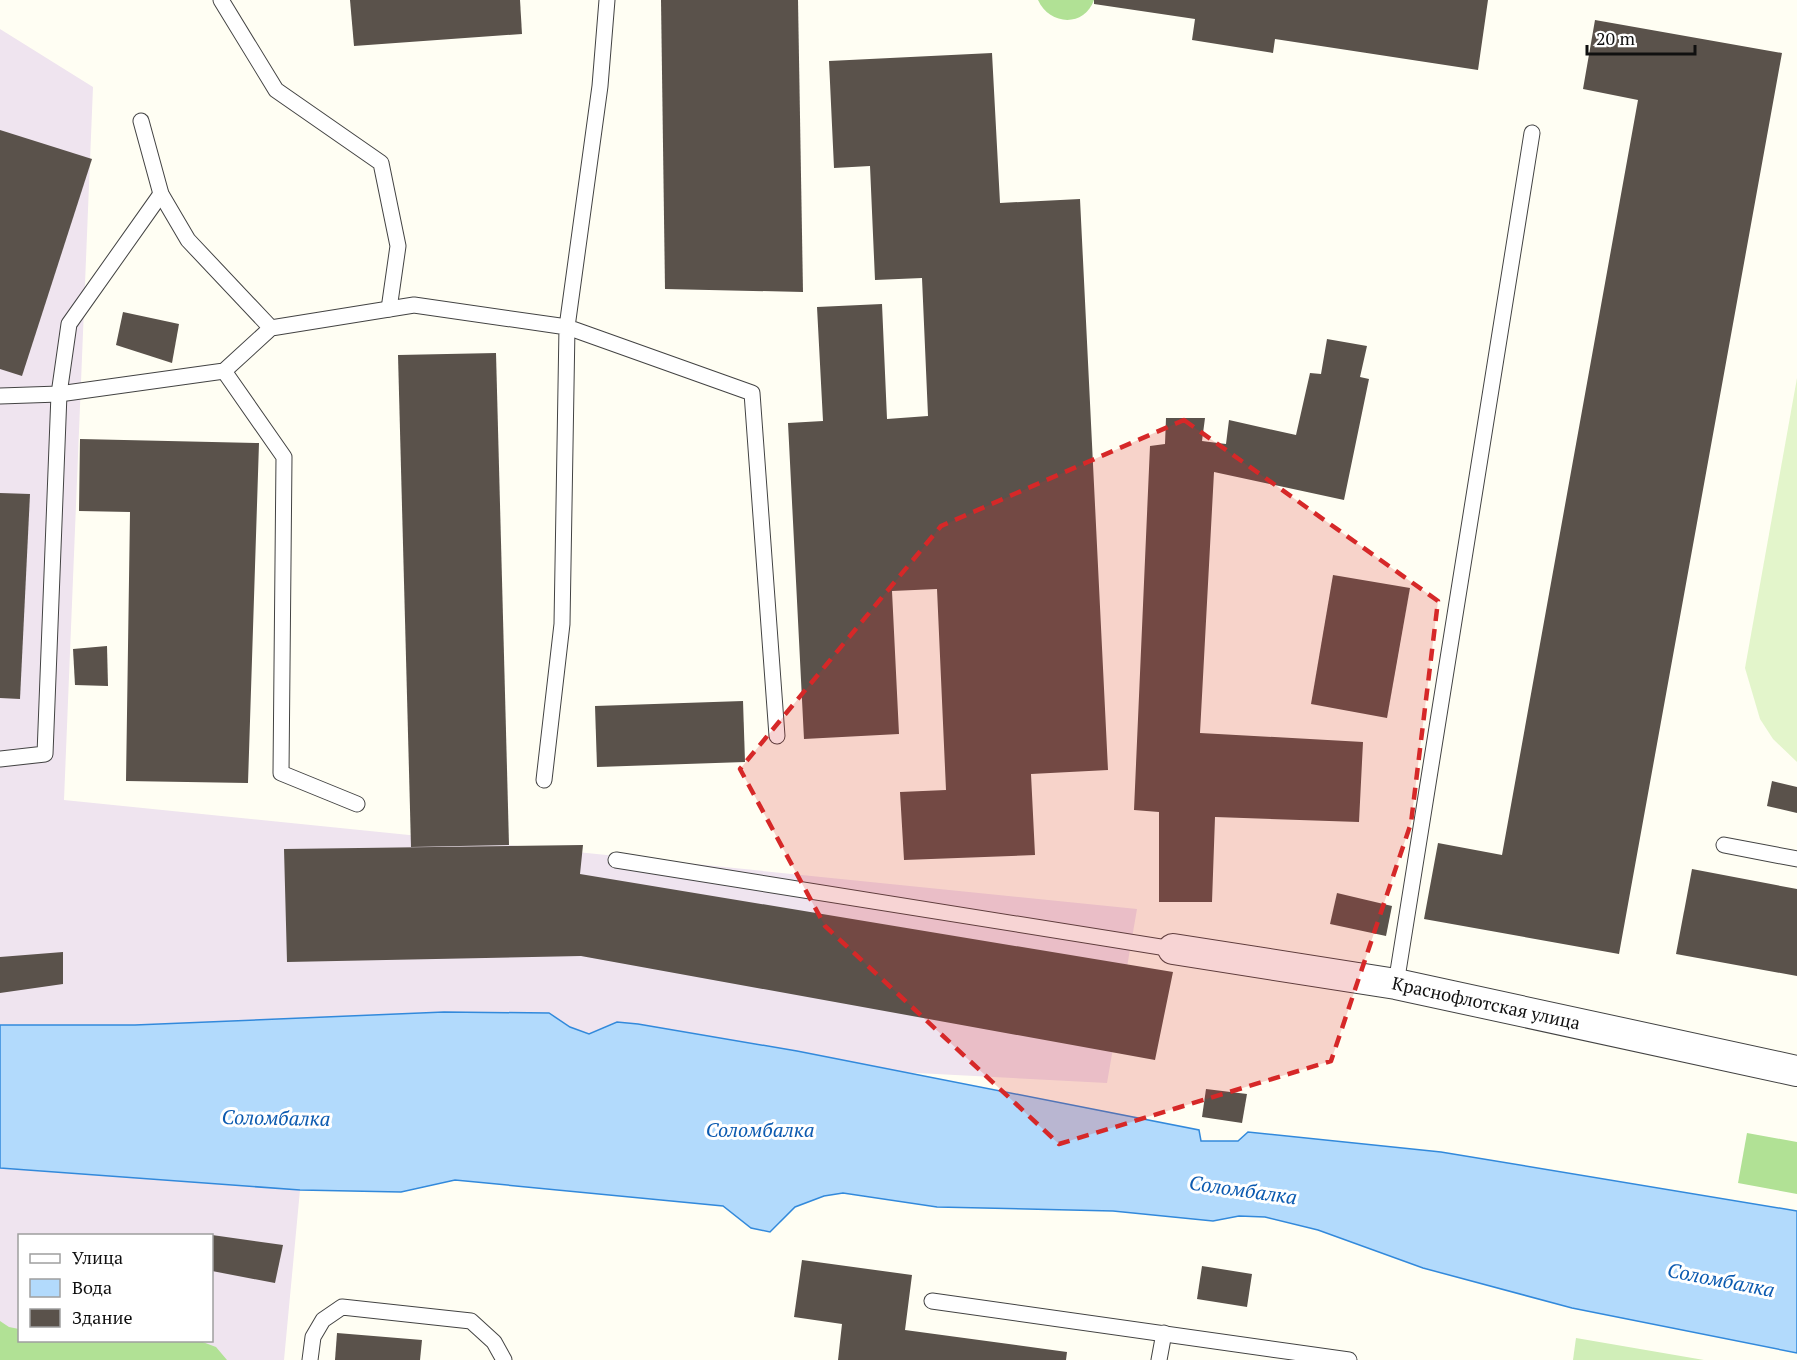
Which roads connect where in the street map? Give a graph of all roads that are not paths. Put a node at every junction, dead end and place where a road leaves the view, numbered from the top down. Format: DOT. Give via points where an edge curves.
graph roads {
  1 [pos="222,0"];
  2 [pos="607,0"];
  3 [pos="141,121"];
  4 [pos="1532,132"];
  5 [pos="161,195"];
  6 [pos="389,309"];
  7 [pos="567,327"];
  8 [pos="271,328"];
  9 [pos="224,371"];
  10 [pos="59,394"];
  11 [pos="0,396"];
  12 [pos="777,736"];
  13 [pos="0,759"];
  14 [pos="544,780"];
  15 [pos="357,804"];
  16 [pos="1724,845"];
  17 [pos="1797,859"];
  18 [pos="616,860"];
  19 [pos="1173,949"];
  20 [pos="1396,984"];
  21 [pos="1797,1071"];
  22 [pos="932,1301"];
  23 [pos="1164,1334"];
  24 [pos="310,1360"];
  25 [pos="504,1360"];
  26 [pos="1159,1360"];
  27 [pos="1349,1360"];
  1 -- 6 [label="lane" via="276,90 381,163 398,246"];
  2 -- 7 [label="lane" via="600,86"];
  3 -- 5 [label="lane"];
  4 -- 20 [label="lane"];
  5 -- 8 [label="lane" via="189,240"];
  5 -- 10 [label="lane" via="69,324"];
  6 -- 7 [label="lane" via="414,305"];
  6 -- 8 [label="lane"];
  7 -- 12 [label="lane" via="752,393"];
  7 -- 14 [label="lane" via="562,624"];
  8 -- 9 [label="lane"];
  9 -- 10 [label="lane"];
  9 -- 15 [label="lane" via="284,457 280,773"];
  10 -- 11 [label="lane"];
  10 -- 13 [label="lane" via="45,754"];
  16 -- 17 [label="lane"];
  18 -- 19 [label="lane"];
  19 -- 20 [label="street, Краснофлотская улица"];
  20 -- 21 [label="street, Краснофлотская улица"];
  22 -- 23 [label="lane"];
  23 -- 26 [label="lane"];
  23 -- 27 [label="lane"];
  24 -- 25 [label="lane" via="313,1337 323,1320 342,1307 471,1321 494,1342"];
}
